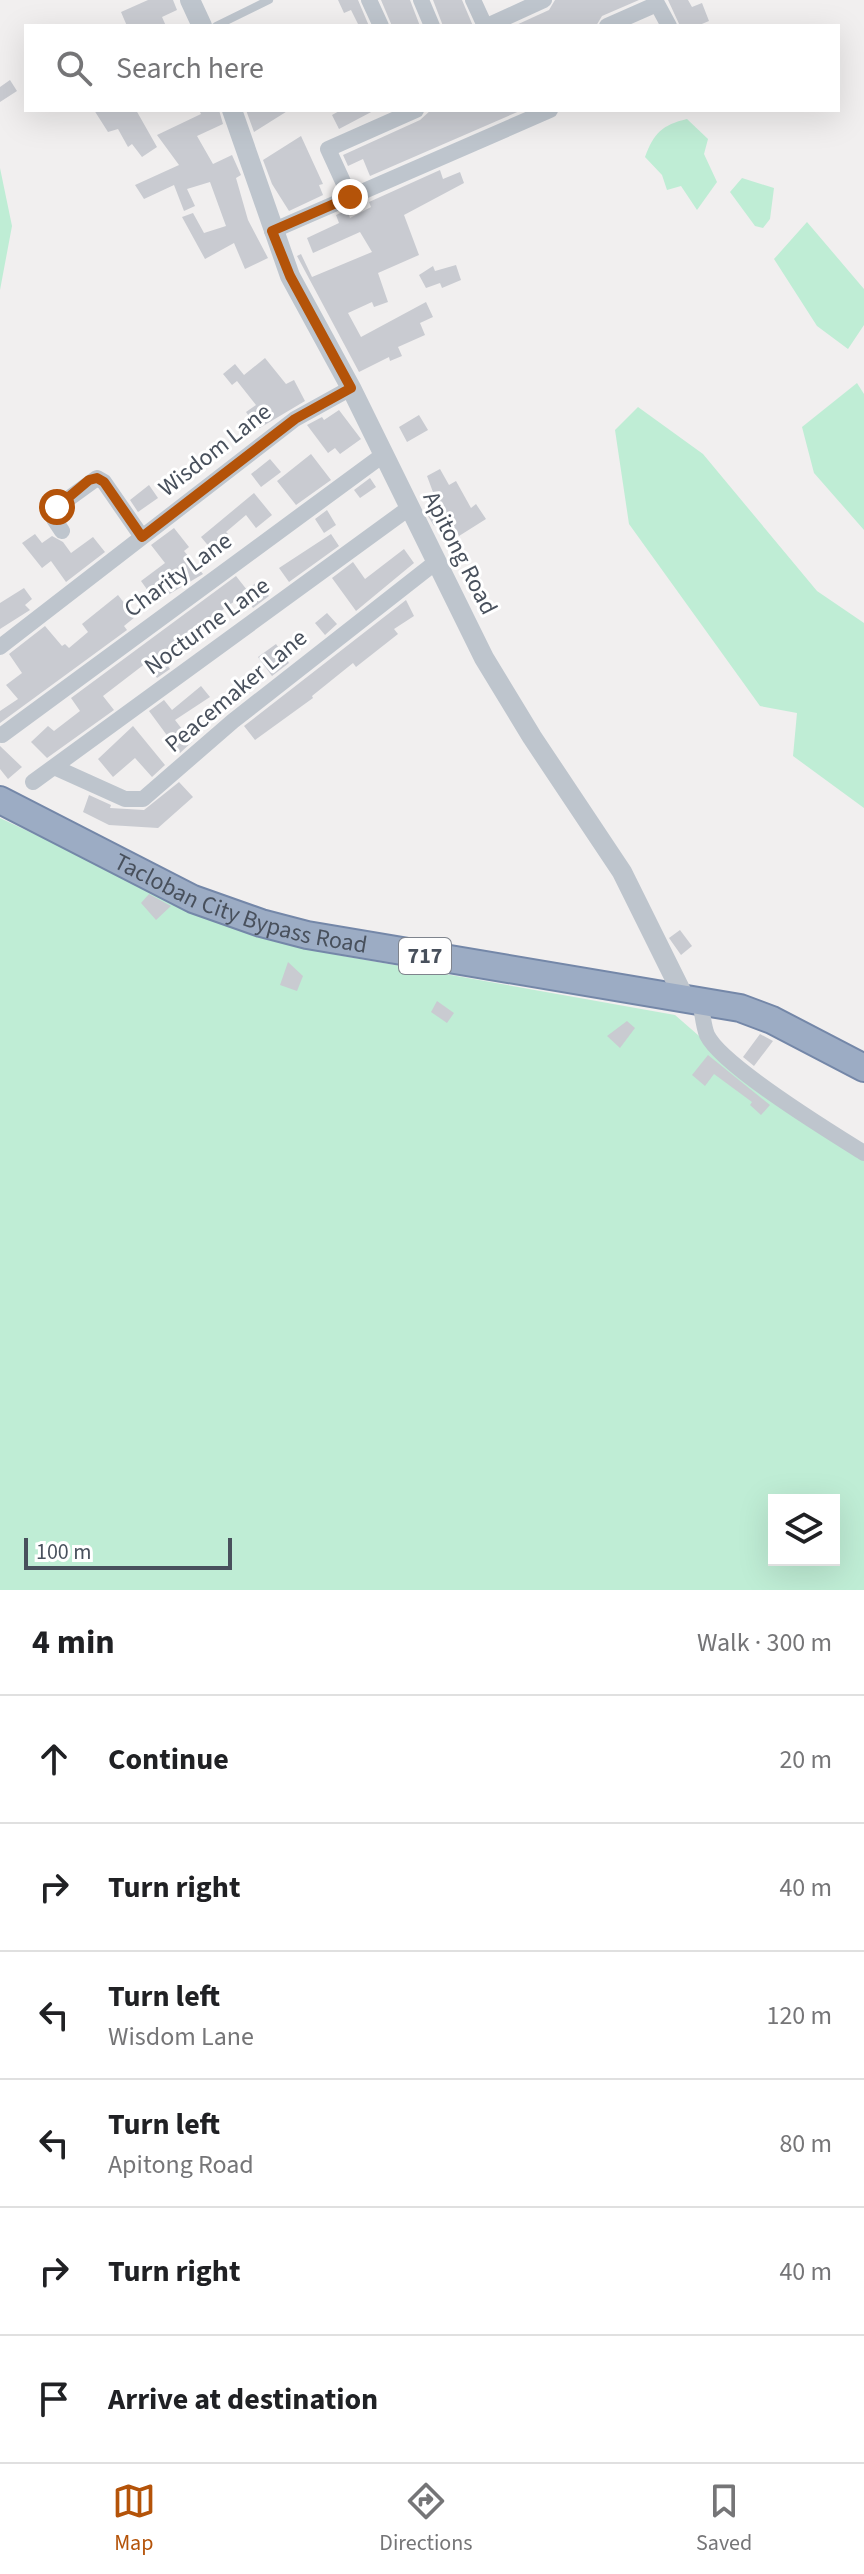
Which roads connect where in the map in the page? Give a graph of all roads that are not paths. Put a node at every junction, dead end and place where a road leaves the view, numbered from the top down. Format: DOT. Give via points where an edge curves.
graph roads {
  1 [pos="190,0"];
  2 [pos="269,0"];
  3 [pos="369,0"];
  4 [pos="421,0"];
  5 [pos="473,0"];
  6 [pos="544,0"];
  7 [pos="656,2"];
  8 [pos="201,24"];
  9 [pos="220,24"];
  10 [pos="380,24"];
  11 [pos="431,24"];
  12 [pos="485,24"];
  13 [pos="490,24"];
  14 [pos="611,24"];
  15 [pos="668,24"];
  16 [pos="233,112"];
  17 [pos="411,112"];
  18 [pos="545,112"];
  19 [pos="350,197"];
  20 [pos="272,231"];
  21 [pos="351,388"];
  22 [pos="383,455"];
  23 [pos="409,508"];
  24 [pos="62,531"];
  25 [pos="142,537"];
  26 [pos="436,562"];
  27 [pos="0,647"];
  28 [pos="2,735"];
  29 [pos="54,767"];
  30 [pos="33,782"];
  31 [pos="0,800"];
  32 [pos="692,998"];
  33 [pos="864,1068"];
  34 [pos="864,1153"];
  1 -- 8 [label="street"];
  2 -- 9 [label="lane"];
  3 -- 10 [label="street"];
  4 -- 11 [label="street"];
  5 -- 12 [label="street"];
  6 -- 13 [label="street"];
  7 -- 14 [label="street"];
  7 -- 15 [label="street"];
  16 -- 20 [label="street, Apitong Road"];
  17 -- 19 [label="street" via="328,149"];
  18 -- 19 [label="street"];
  19 -- 20 [label="street"];
  20 -- 21 [label="street, Apitong Road" via="290,276"];
  21 -- 22 [label="street, Apitong Road"];
  21 -- 25 [label="street, Wisdom Lane" via="295,419"];
  22 -- 23 [label="street, Apitong Road"];
  22 -- 28 [label="street, Charity Lane"];
  23 -- 26 [label="street, Apitong Road"];
  23 -- 29 [label="street, Nocturne Lane"];
  24 -- 25 [label="street" via="54,519 57,507 97,478"];
  25 -- 27 [label="street, Wisdom Lane"];
  26 -- 29 [label="street, Peacemaker Lane" via="233,721 143,799 125,799"];
  26 -- 32 [label="street, Apitong Road" via="484,658 622,872"];
  29 -- 30 [label="street, Nocturne Lane"];
  31 -- 32 [label="highway, Tacloban City Bypass Road / 717" via="193,899 261,923"];
  32 -- 33 [label="highway, Tacloban City Bypass Road / 717" via="772,1020"];
  32 -- 34 [label="street" via="719,1050 798,1112"];
}
